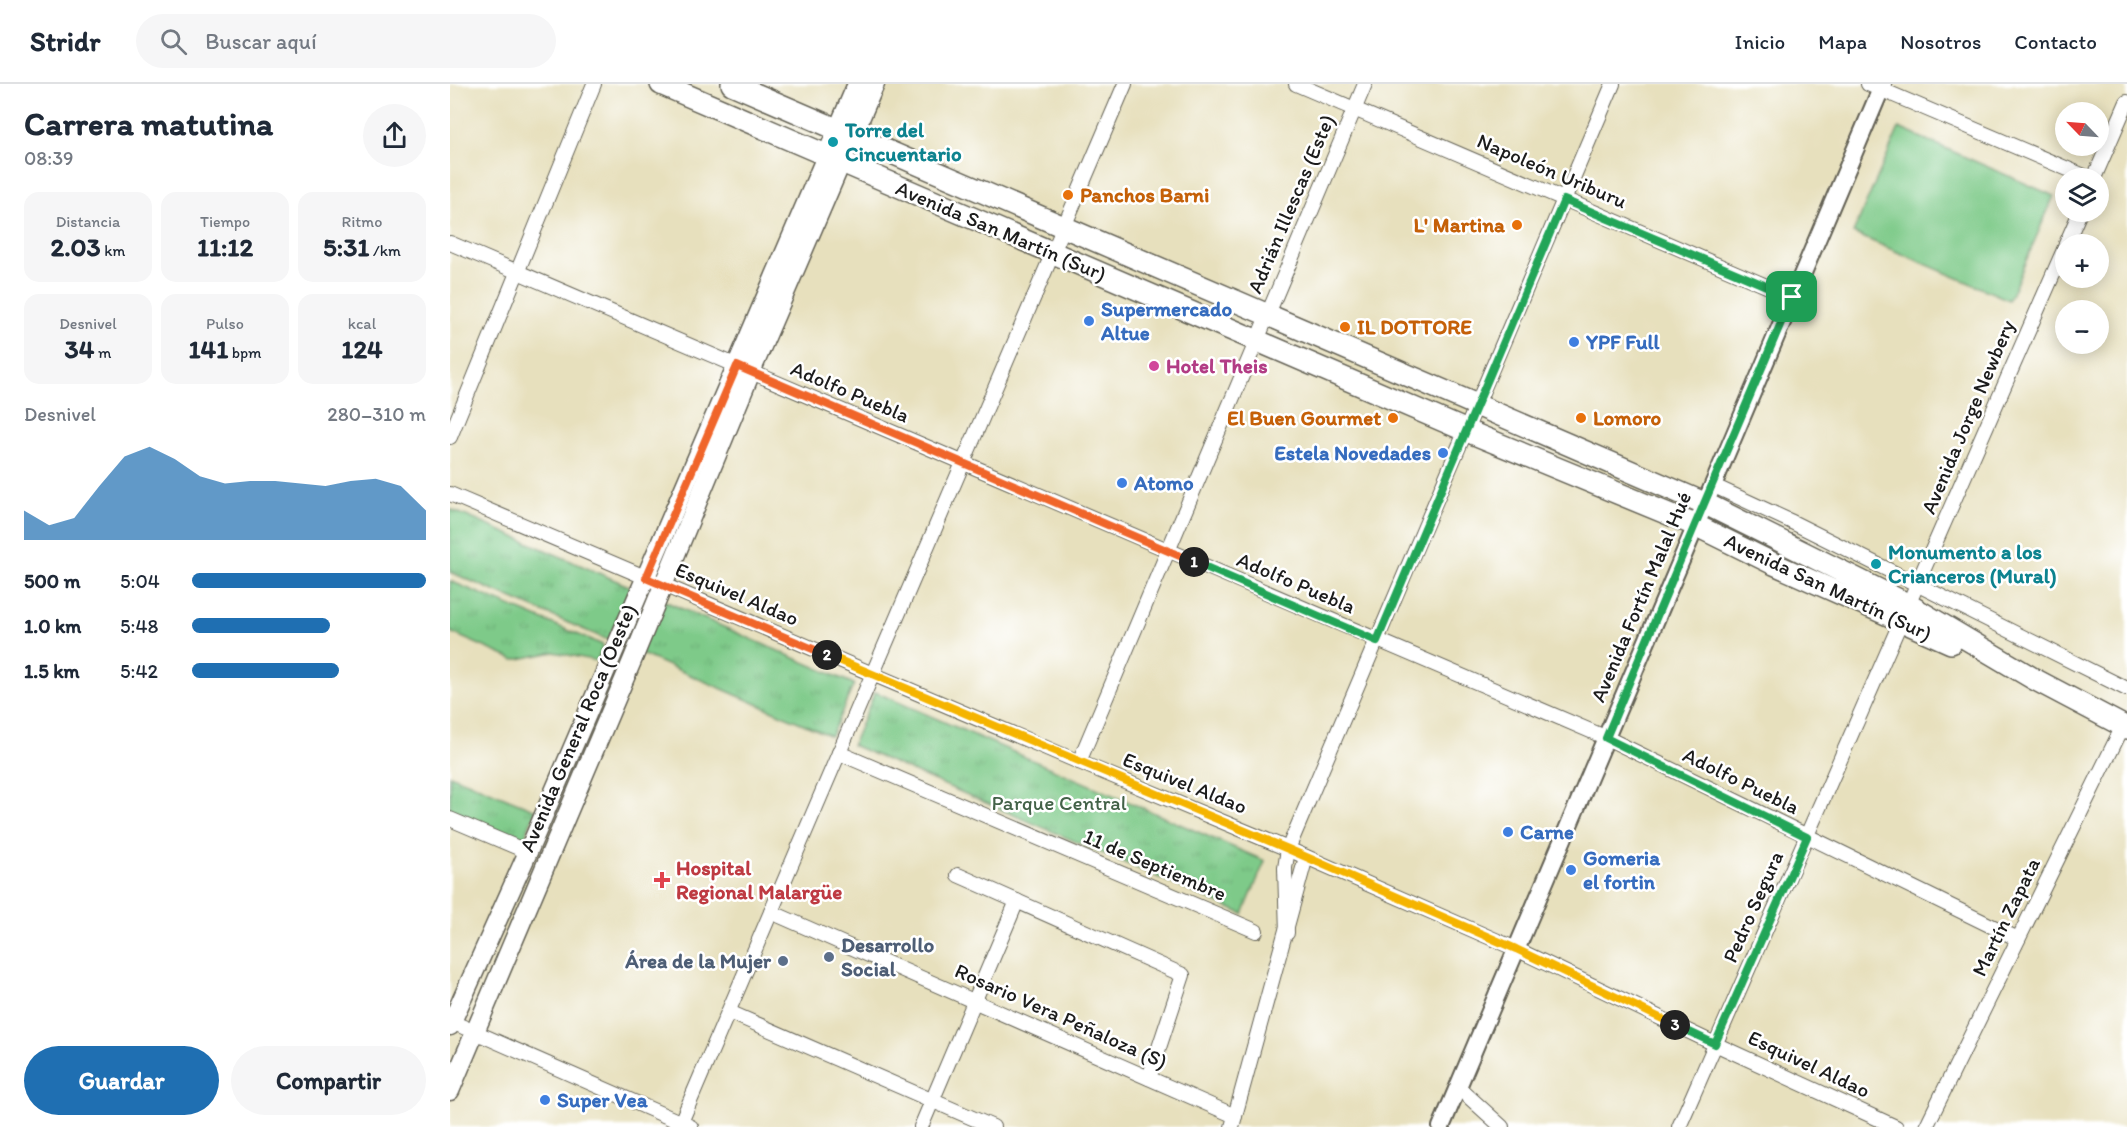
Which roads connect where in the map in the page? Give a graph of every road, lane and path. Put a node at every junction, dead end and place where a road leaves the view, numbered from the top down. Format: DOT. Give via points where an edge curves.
graph roads {
  1 [pos="594,84"];
  2 [pos="662,84"];
  3 [pos="732,84"];
  4 [pos="857,84"];
  5 [pos="875,84"];
  6 [pos="1125,84"];
  7 [pos="1296,84"];
  8 [pos="1365,84"];
  9 [pos="1613,84"];
  10 [pos="1877,86"];
  11 [pos="2127,102"];
  12 [pos="1354,109"];
  13 [pos="845,133"];
  14 [pos="834,158"];
  15 [pos="2067,168"];
  16 [pos="2098,168"];
  17 [pos="1564,200"];
  18 [pos="1064,227"];
  19 [pos="450,243"];
  20 [pos="1053,253"];
  21 [pos="2055,270"];
  22 [pos="517,272"];
  23 [pos="1792,297"];
  24 [pos="1267,315"];
  25 [pos="1256,340"];
  26 [pos="744,369"];
  27 [pos="1478,406"];
  28 [pos="1467,431"];
  29 [pos="450,437"];
  30 [pos="963,463"];
  31 [pos="450,494"];
  32 [pos="1708,494"];
  33 [pos="1695,525"];
  34 [pos="1168,551"];
  35 [pos="654,581"];
  36 [pos="1918,584"];
  37 [pos="1905,613"];
  38 [pos="1377,641"];
  39 [pos="873,675"];
  40 [pos="2127,689"];
  41 [pos="2125,727"];
  42 [pos="1606,738"];
  43 [pos="839,753"];
  44 [pos="1079,762"];
  45 [pos="450,819"];
  46 [pos="1807,837"];
  47 [pos="1288,849"];
  48 [pos="528,852"];
  49 [pos="1306,857"];
  50 [pos="957,875"];
  51 [pos="1017,901"];
  52 [pos="771,912"];
  53 [pos="1256,931"];
  54 [pos="1287,933"];
  55 [pos="2018,939"];
  56 [pos="1516,949"];
  57 [pos="974,1001"];
  58 [pos="729,1012"];
  59 [pos="451,1024"];
  60 [pos="476,1032"];
  61 [pos="1715,1044"];
  62 [pos="1149,1078"];
  63 [pos="1458,1087"];
  64 [pos="450,1091"];
  65 [pos="932,1100"];
  66 [pos="1234,1121"];
  67 [pos="684,1126"];
  68 [pos="921,1127"];
  69 [pos="993,1127"];
  70 [pos="1441,1127"];
  71 [pos="1502,1127"];
  72 [pos="1679,1127"];
  73 [pos="1896,1127"];
  74 [pos="1926,1127"];
  1 -- 22 [label="street"];
  2 -- 14 [label="highway, Avenida San Martín (Sur)"];
  3 -- 13 [label="highway, Avenida San Martín (Sur)"];
  4 -- 13 [label="main road"];
  5 -- 13 [label="main road, Avenida General Roca (Oeste)"];
  6 -- 18 [label="street"];
  7 -- 12 [label="street, Napoleón Uriburu"];
  8 -- 12 [label="street, Adrián Illescas (Este)"];
  9 -- 17 [label="street"];
  10 -- 15 [label="street"];
  10 -- 23 [label="street, Avenida Fortín Malal Hué"];
  11 -- 16 [label="street"];
  12 -- 17 [label="street, Napoleón Uriburu"];
  12 -- 24 [label="street, Adrián Illescas (Este)"];
  13 -- 14 [label="main road, Avenida General Roca (Oeste)"];
  13 -- 18 [label="highway, Avenida San Martín (Sur)"];
  14 -- 20 [label="highway, Avenida San Martín (Sur)"];
  14 -- 26 [label="main road, Avenida General Roca (Oeste)"];
  17 -- 23 [label="street, Napoleón Uriburu"];
  17 -- 27 [label="street"];
  18 -- 20 [label="street"];
  18 -- 24 [label="highway, Avenida San Martín (Sur)"];
  19 -- 22 [label="street, Adolfo Puebla"];
  20 -- 25 [label="highway, Avenida San Martín (Sur)"];
  20 -- 30 [label="street"];
  21 -- 36 [label="street, Avenida Jorge Newbery"];
  22 -- 26 [label="street, Adolfo Puebla"];
  22 -- 29 [label="street"];
  23 -- 32 [label="street, Avenida Fortín Malal Hué"];
  24 -- 25 [label="street, Adrián Illescas (Este)"];
  24 -- 27 [label="highway, Avenida San Martín (Sur)"];
  25 -- 28 [label="highway, Avenida San Martín (Sur)"];
  25 -- 34 [label="street, Adrián Illescas (Este)"];
  26 -- 30 [label="street, Adolfo Puebla"];
  26 -- 35 [label="main road, Avenida General Roca (Oeste)"];
  27 -- 28 [label="street"];
  27 -- 32 [label="highway, Avenida San Martín (Sur)"];
  28 -- 33 [label="highway, Avenida San Martín (Sur)"];
  28 -- 38 [label="street"];
  30 -- 34 [label="street, Adolfo Puebla"];
  30 -- 39 [label="street"];
  31 -- 35 [label="street, Esquivel Aldao"];
  32 -- 33 [label="street, Avenida Fortín Malal Hué"];
  32 -- 36 [label="street" via="1790,521"];
  32 -- 37 [label="highway, Avenida San Martín (Sur)"];
  33 -- 37 [label="highway, Avenida San Martín (Sur)"];
  33 -- 42 [label="street, Avenida Fortín Malal Hué"];
  34 -- 38 [label="street, Adolfo Puebla"];
  34 -- 44 [label="street, Adrián Illescas (Este)"];
  35 -- 39 [label="street, Esquivel Aldao"];
  35 -- 48 [label="main road, Avenida General Roca (Oeste)"];
  35 -- 60 [label="main road, Avenida General Roca (Oeste)"];
  36 -- 37 [label="street, Avenida Jorge Newbery"];
  36 -- 40 [label="street"];
  37 -- 41 [label="highway, Avenida San Martín (Sur)"];
  37 -- 46 [label="street, Pedro Segura"];
  38 -- 42 [label="street, Adolfo Puebla"];
  38 -- 47 [label="street"];
  39 -- 43 [label="street"];
  39 -- 44 [label="street, Esquivel Aldao"];
  41 -- 55 [label="street, Martín Zapata"];
  42 -- 46 [label="street, Adolfo Puebla"];
  42 -- 56 [label="street, Avenida Fortín Malal Hué"];
  43 -- 52 [label="street"];
  43 -- 53 [label="street, 11 de Septiembre"];
  44 -- 47 [label="street, Esquivel Aldao"];
  45 -- 48 [label="street"];
  46 -- 55 [label="street, Adolfo Puebla"];
  46 -- 61 [label="street, Pedro Segura"];
  47 -- 49 [label="street, Esquivel Aldao"];
  47 -- 54 [label="street" via="1284,868"];
  48 -- 59 [label="main road, Avenida General Roca (Oeste)"];
  49 -- 54 [label="street"];
  49 -- 56 [label="street, Esquivel Aldao"];
  50 -- 51 [label="street"];
  51 -- 57 [label="street"];
  51 -- 62 [label="street" via="1183,975"];
  52 -- 57 [label="street, Rosario Vera Peñaloza (S)"];
  52 -- 58 [label="street"];
  54 -- 66 [label="street"];
  55 -- 74 [label="street, Martín Zapata"];
  56 -- 61 [label="street, Esquivel Aldao"];
  56 -- 63 [label="street, Avenida Fortín Malal Hué"];
  57 -- 62 [label="street, Rosario Vera Peñaloza (S)"];
  57 -- 65 [label="street"];
  58 -- 65 [label="street"];
  58 -- 67 [label="street"];
  59 -- 60 [label="street"];
  60 -- 64 [label="main road, Avenida General Roca (Oeste)"];
  60 -- 67 [label="street"];
  61 -- 72 [label="street, Pedro Segura"];
  61 -- 73 [label="street, Esquivel Aldao"];
  62 -- 66 [label="street, Rosario Vera Peñaloza (S)"];
  63 -- 70 [label="street, Avenida Fortín Malal Hué"];
  63 -- 71 [label="street"];
  65 -- 68 [label="street"];
  65 -- 69 [label="street"];
}
